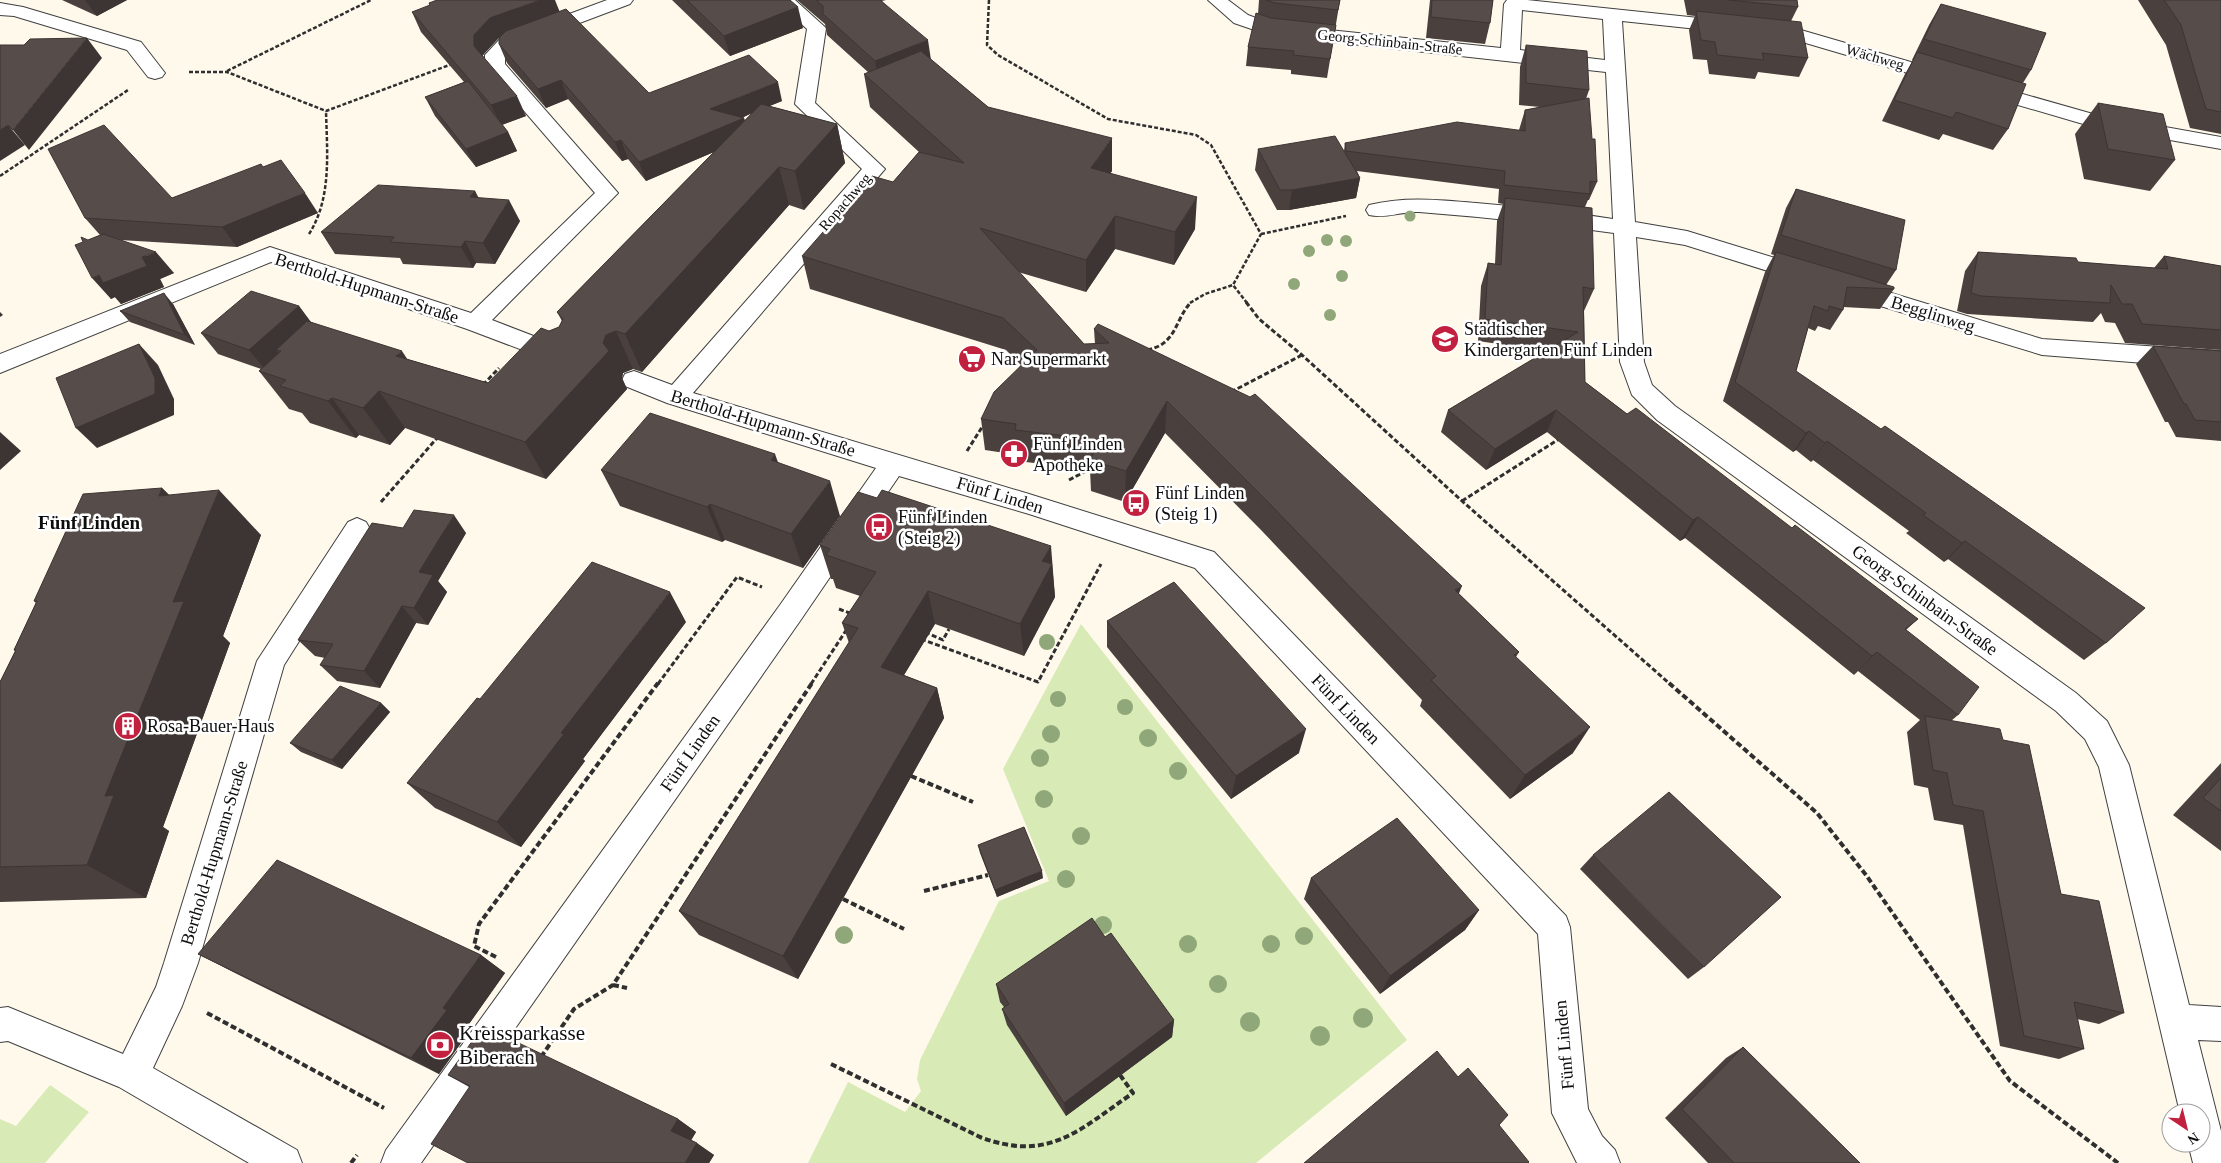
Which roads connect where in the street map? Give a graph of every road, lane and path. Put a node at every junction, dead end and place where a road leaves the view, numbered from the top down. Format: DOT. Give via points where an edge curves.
graph roads {
  1 [pos="371,0"];
  2 [pos="624,0"];
  3 [pos="784,0"];
  4 [pos="989,0"];
  5 [pos="1217,0"];
  6 [pos="1513,2"];
  7 [pos="0,9"];
  8 [pos="1612,15"];
  9 [pos="495,55"];
  10 [pos="1510,55"];
  11 [pos="1615,67"];
  12 [pos="155,73"];
  13 [pos="326,111"];
  14 [pos="2221,143"];
  15 [pos="0,176"];
  16 [pos="1377,210"];
  17 [pos="1622,227"];
  18 [pos="1261,234"];
  19 [pos="288,260"];
  20 [pos="1233,285"];
  21 [pos="475,323"];
  22 [pos="522,341"];
  23 [pos="1142,350"];
  24 [pos="1302,355"];
  25 [pos="568,358"];
  26 [pos="2221,360"];
  27 [pos="0,364"];
  28 [pos="634,380"];
  29 [pos="482,386"];
  30 [pos="1223,396"];
  31 [pos="676,397"];
  32 [pos="984,423"];
  33 [pos="443,431"];
  34 [pos="1561,438"];
  35 [pos="893,464"];
  36 [pos="1095,465"];
  37 [pos="950,480"];
  38 [pos="1462,500"];
  39 [pos="1029,504"];
  40 [pos="357,529"];
  41 [pos="1117,533"];
  42 [pos="766,580"];
  43 [pos="802,596"];
  44 [pos="949,629"];
  45 [pos="920,631"];
  46 [pos="914,636"];
  47 [pos="911,776"];
  48 [pos="972,802"];
  49 [pos="988,875"];
  50 [pos="924,891"];
  51 [pos="843,899"];
  52 [pos="904,929"];
  53 [pos="494,962"];
  54 [pos="613,985"];
  55 [pos="627,988"];
  56 [pos="170,994"];
  57 [pos="2176,1021"];
  58 [pos="2221,1024"];
  59 [pos="0,1025"];
  60 [pos="541,1057"];
  61 [pos="831,1064"];
  62 [pos="131,1075"];
  63 [pos="1120,1075"];
  64 [pos="2196,1103"];
  65 [pos="423,1130"];
  66 [pos="1588,1158"];
  67 [pos="284,1163"];
  68 [pos="399,1163"];
  69 [pos="2118,1163"];
  1 -- 13 [label="path" via="227,72"];
  2 -- 9 [label="street" via="506,44"];
  3 -- 31 [label="street, Ropachweg" via="817,28 805,104 874,169"];
  4 -- 18 [label="path" via="987,45 998,55 1108,119 1196,135 1211,145"];
  5 -- 10 [label="street, Georg-Schinbain-Straße" via="1241,19 1270,28"];
  6 -- 8 [label="street"];
  6 -- 10 [label="street"];
  7 -- 12 [label="street" via="134,46"];
  8 -- 11 [label="street, Georg-Schinbain-Straße"];
  8 -- 14 [label="street, Wächweg" via="1794,34 2090,120"];
  9 -- 13 [label="path" via="466,58"];
  9 -- 21 [label="street" via="495,65 607,193"];
  10 -- 11 [label="street, Georg-Schinbain-Straße"];
  11 -- 17 [label="street, Georg-Schinbain-Straße"];
  12 -- 15 [label="path"];
  13 -- 19 [label="path" via="327,171 318,224"];
  16 -- 17 [label="street" via="1415,205 1536,215"];
  16 -- 18 [label="path"];
  17 -- 26 [label="street, Begglinweg" via="1687,238 2042,347"];
  17 -- 57 [label="street, Georg-Schinbain-Straße" via="1632,362 1641,389 1666,413 2066,702 2096,730 2114,765"];
  18 -- 20 [label="path"];
  19 -- 21 [label="street, Berthold-Hupmann-Straße"];
  19 -- 27 [label="street, Berthold-Hupmann-Straße" via="270,254"];
  20 -- 23 [label="path" via="1190,303 1170,340 1151,350"];
  20 -- 24 [label="path" via="1259,319"];
  21 -- 22 [label="street, Berthold-Hupmann-Straße"];
  22 -- 25 [label="street, Berthold-Hupmann-Straße"];
  22 -- 29 [label="path"];
  24 -- 30 [label="path"];
  24 -- 38 [label="path"];
  28 -- 31 [label="street, Berthold-Hupmann-Straße"];
  31 -- 35 [label="street, Berthold-Hupmann-Straße"];
  32 -- 37 [label="path"];
  33 -- 40 [label="path"];
  34 -- 38 [label="path"];
  35 -- 37 [label="street, Fünf Linden"];
  35 -- 43 [label="street, Fünf Linden"];
  36 -- 39 [label="path"];
  37 -- 39 [label="street, Fünf Linden"];
  38 -- 69 [label="path" via="1817,813 1866,874 2010,1081"];
  39 -- 41 [label="street, Fünf Linden"];
  40 -- 56 [label="street, Berthold-Hupmann-Straße" via="271,660"];
  41 -- 46 [label="path" via="1038,682"];
  41 -- 66 [label="street, Fünf Linden" via="1204,560 1554,927 1570,1113"];
  42 -- 53 [label="path" via="761,587 736,577 479,924 474,946 497,957"];
  43 -- 54 [label="path" via="855,615"];
  43 -- 65 [label="street, Fünf Linden"];
  44 -- 45 [label="path" via="943,640"];
  47 -- 48 [label="path"];
  49 -- 50 [label="path"];
  51 -- 52 [label="path"];
  54 -- 55 [label="path"];
  54 -- 60 [label="path" via="574,1009"];
  56 -- 62 [label="street, Berthold-Hupmann-Straße"];
  56 -- 65 [label="path"];
  57 -- 58 [label="street"];
  57 -- 64 [label="street, Georg-Schinbain-Straße"];
  59 -- 62 [label="street" via="8,1024"];
  61 -- 63 [label="path" via="980,1137 1004,1146 1028,1148 1065,1138 1133,1093"];
  62 -- 67 [label="street"];
  65 -- 68 [label="street, Fünf Linden"];
}
